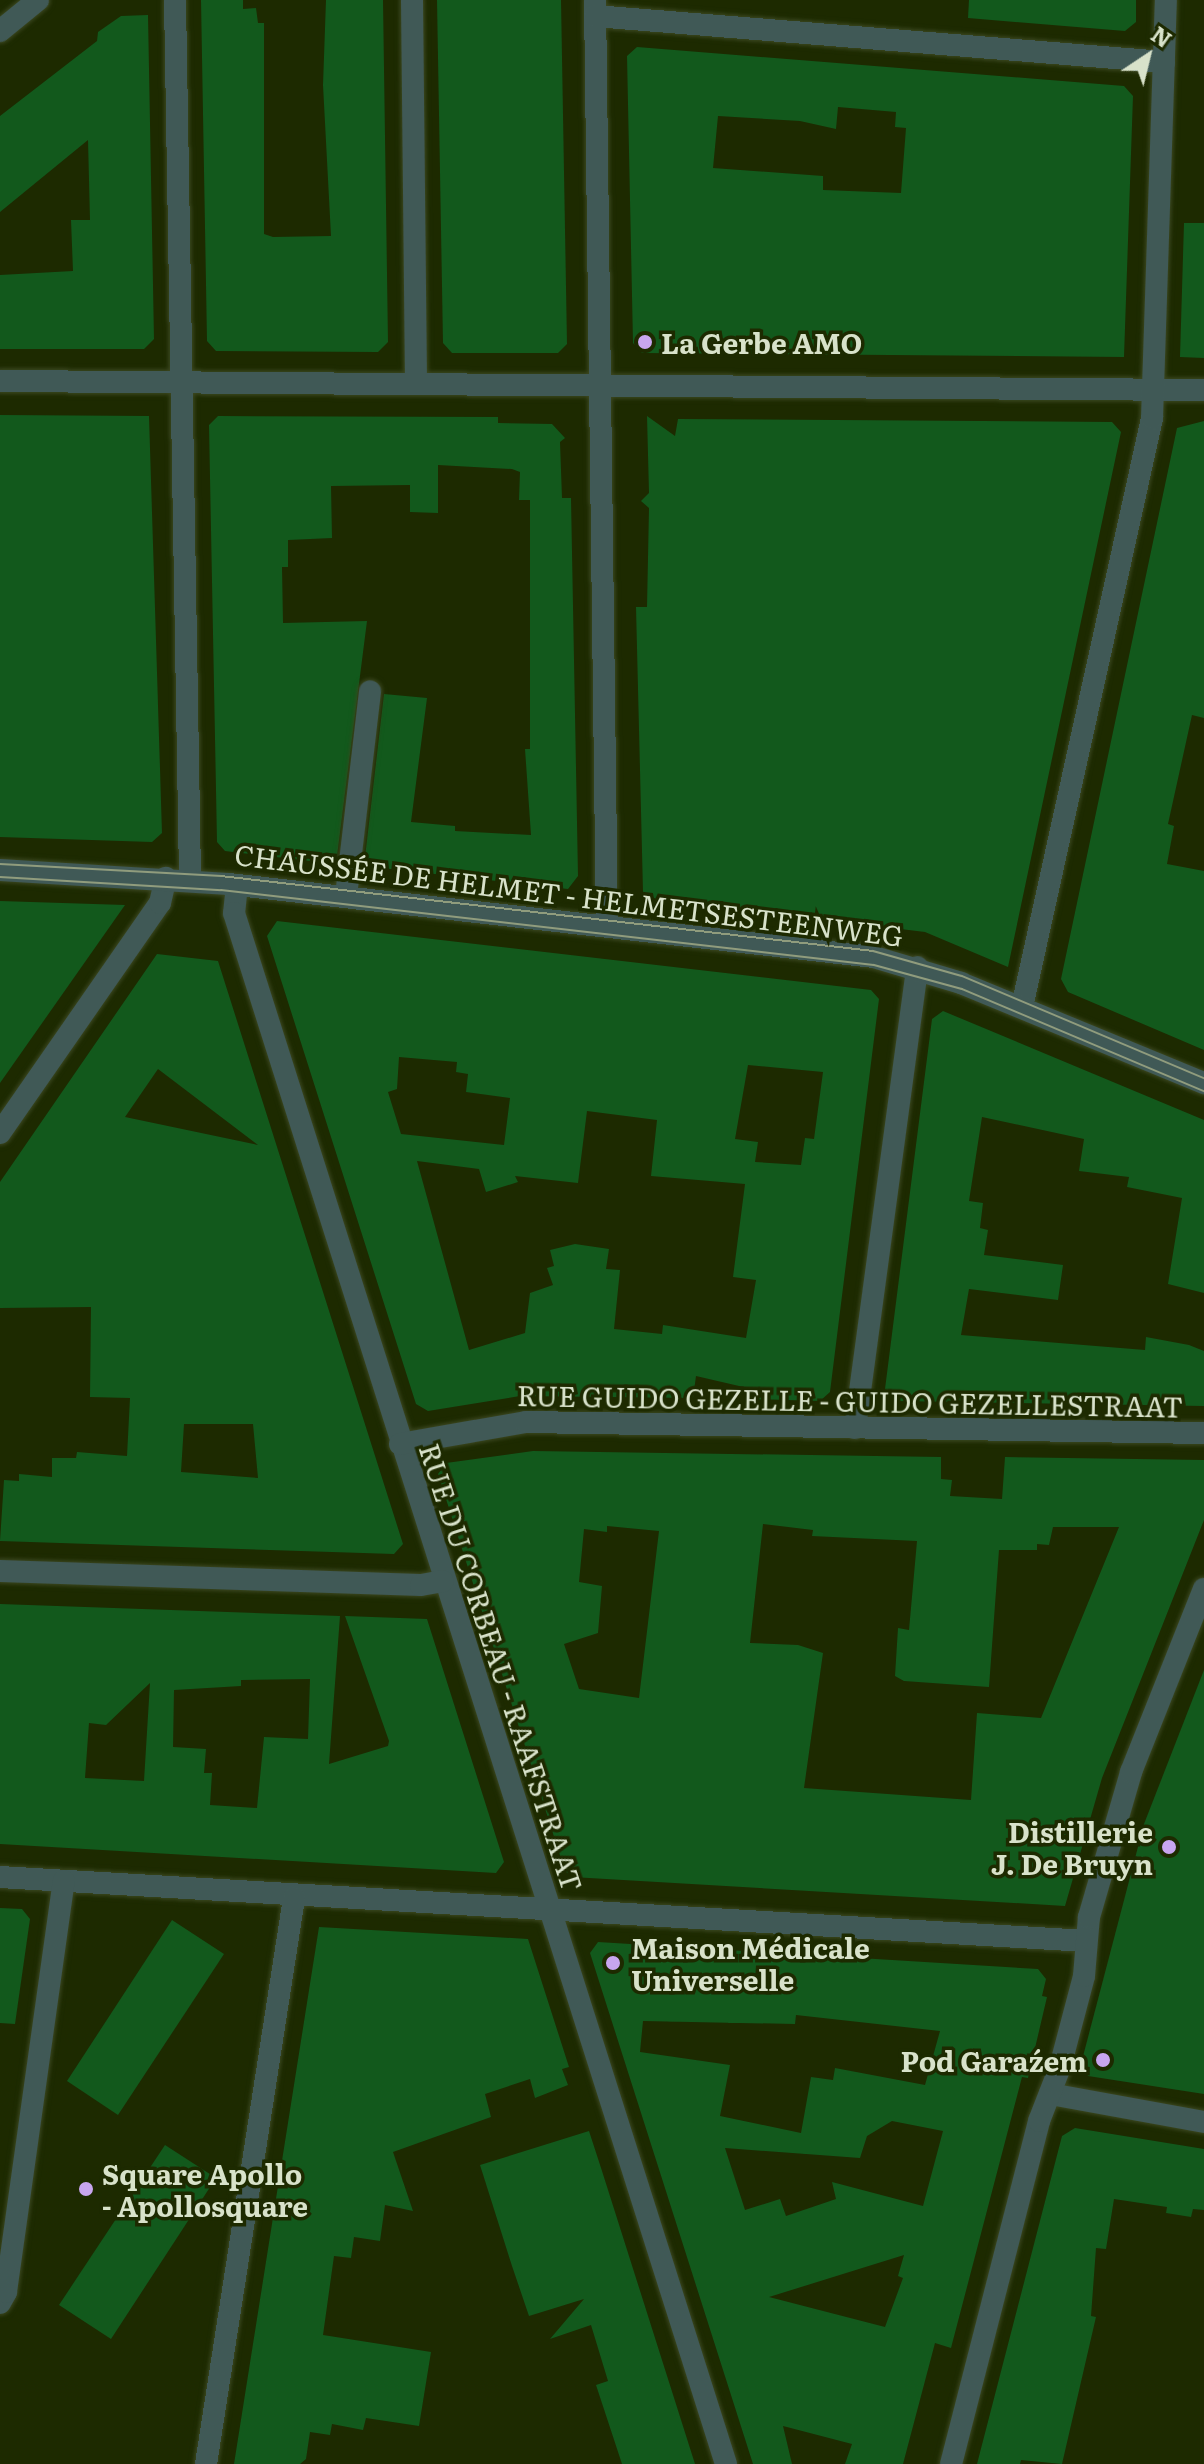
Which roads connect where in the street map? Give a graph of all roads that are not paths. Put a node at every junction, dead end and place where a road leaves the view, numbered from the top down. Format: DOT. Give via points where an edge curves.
graph roads {
  1 [pos="38,0"];
  2 [pos="175,0"];
  3 [pos="412,0"];
  4 [pos="1166,0"];
  5 [pos="595,8"];
  6 [pos="0,31"];
  7 [pos="1164,62"];
  8 [pos="0,381"];
  9 [pos="416,382"];
  10 [pos="182,383"];
  11 [pos="603,386"];
  12 [pos="1152,389"];
  13 [pos="1204,390"];
  14 [pos="370,691"];
  15 [pos="0,870"];
  16 [pos="166,878"];
  17 [pos="190,880"];
  18 [pos="237,885"];
  19 [pos="346,896"];
  20 [pos="607,925"];
  21 [pos="917,967"];
  22 [pos="1022,1007"];
  23 [pos="1204,1083"];
  24 [pos="0,1133"];
  25 [pos="855,1428"];
  26 [pos="1204,1433"];
  27 [pos="400,1444"];
  28 [pos="0,1571"];
  29 [pos="443,1581"];
  30 [pos="1204,1589"];
  31 [pos="0,1877"];
  32 [pos="64,1881"];
  33 [pos="294,1898"];
  34 [pos="546,1908"];
  35 [pos="1086,1941"];
  36 [pos="1050,2094"];
  37 [pos="1204,2122"];
  38 [pos="0,2303"];
  39 [pos="206,2464"];
  40 [pos="726,2464"];
  41 [pos="951,2464"];
  1 -- 6 [label="street"];
  2 -- 10 [label="street"];
  3 -- 9 [label="street"];
  4 -- 7 [label="street"];
  5 -- 7 [label="street"];
  5 -- 11 [label="street"];
  7 -- 12 [label="street"];
  8 -- 10 [label="street"];
  9 -- 10 [label="street"];
  9 -- 11 [label="street"];
  10 -- 17 [label="street"];
  11 -- 12 [label="street"];
  11 -- 20 [label="street"];
  12 -- 13 [label="street"];
  12 -- 22 [label="street" via="1152,418"];
  14 -- 19 [label="street"];
  15 -- 16 [label="street, CHAUSSÉE DE HELMET - HELMETSESTEENWEG"];
  16 -- 17 [label="street, CHAUSSÉE DE HELMET - HELMETSESTEENWEG"];
  16 -- 24 [label="street" via="160,903"];
  17 -- 18 [label="street, CHAUSSÉE DE HELMET - HELMETSESTEENWEG"];
  18 -- 19 [label="street, CHAUSSÉE DE HELMET - HELMETSESTEENWEG"];
  18 -- 27 [label="street, RUE DU CORBEAU - RAAFSTRAAT" via="234,913"];
  19 -- 20 [label="street, CHAUSSÉE DE HELMET - HELMETSESTEENWEG"];
  20 -- 21 [label="street, CHAUSSÉE DE HELMET - HELMETSESTEENWEG"];
  21 -- 22 [label="street, CHAUSSÉE DE HELMET - HELMETSESTEENWEG"];
  21 -- 25 [label="street"];
  22 -- 23 [label="street, CHAUSSÉE DE HELMET - HELMETSESTEENWEG"];
  25 -- 26 [label="street, RUE GUIDO GEZELLE - GUIDO GEZELLESTRAAT"];
  25 -- 27 [label="street, RUE GUIDO GEZELLE - GUIDO GEZELLESTRAAT" via="526,1422"];
  27 -- 29 [label="street, RUE DU CORBEAU - RAAFSTRAAT"];
  28 -- 29 [label="street" via="421,1585"];
  29 -- 34 [label="street, RUE DU CORBEAU - RAAFSTRAAT"];
  30 -- 35 [label="street" via="1131,1772"];
  31 -- 32 [label="street"];
  32 -- 33 [label="street"];
  32 -- 38 [label="street"];
  33 -- 34 [label="street"];
  33 -- 39 [label="street"];
  34 -- 35 [label="street"];
  34 -- 40 [label="street, RUE DU CORBEAU - RAAFSTRAAT" via="560,1936"];
  35 -- 36 [label="street" via="1084,1976"];
  36 -- 37 [label="street"];
  36 -- 41 [label="street"];
}
